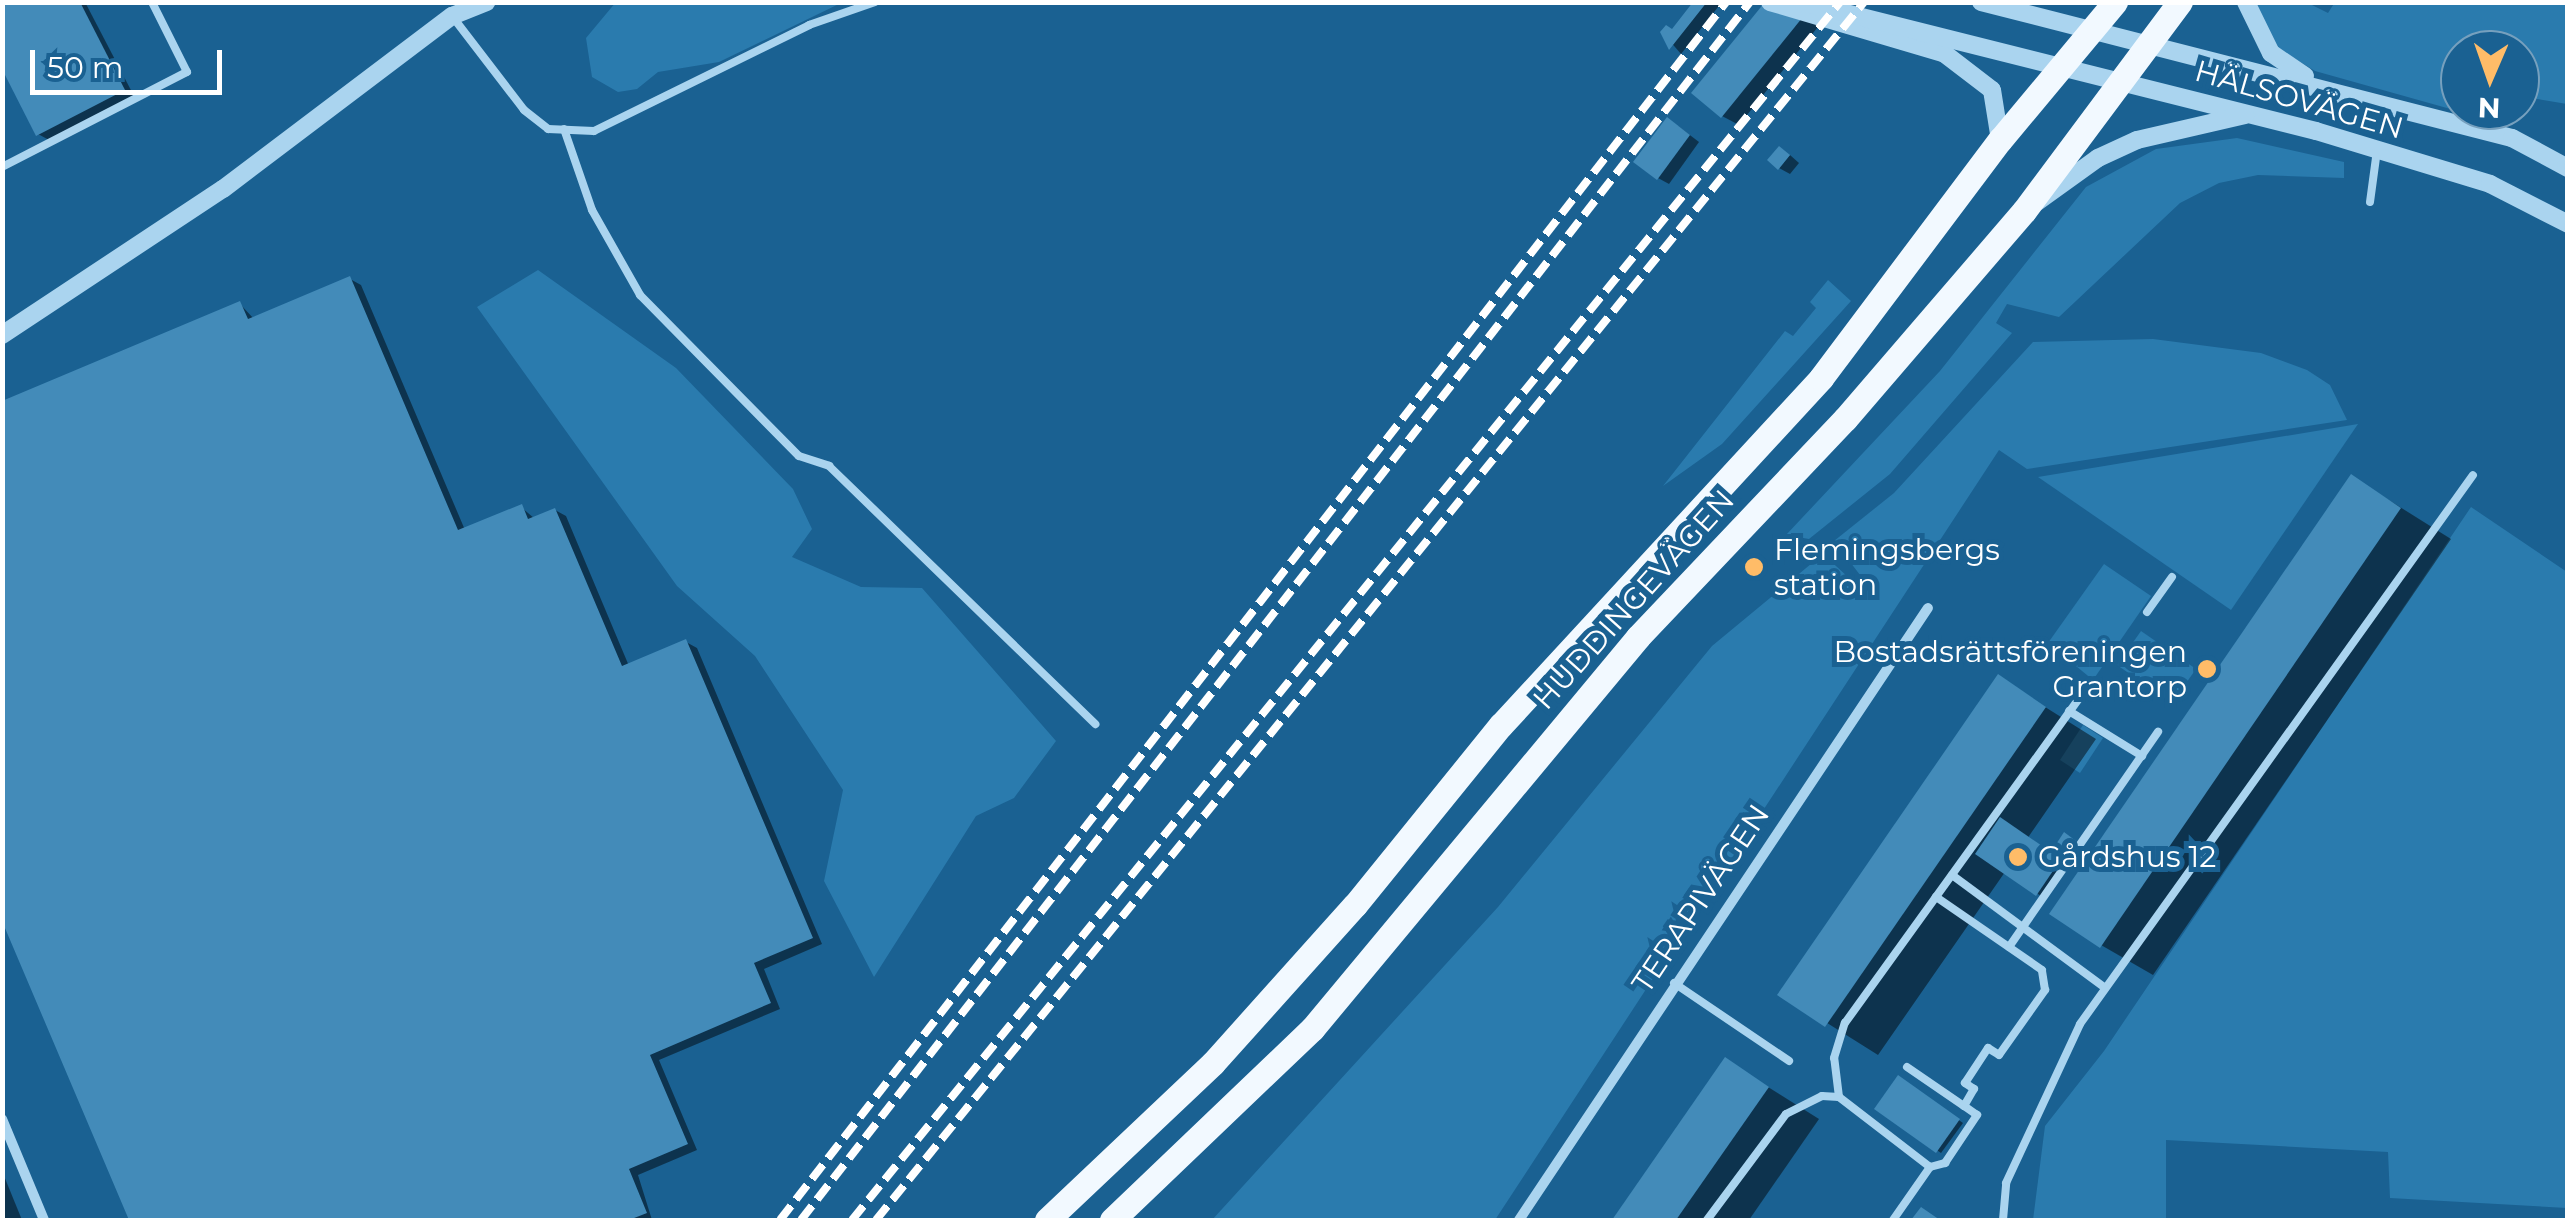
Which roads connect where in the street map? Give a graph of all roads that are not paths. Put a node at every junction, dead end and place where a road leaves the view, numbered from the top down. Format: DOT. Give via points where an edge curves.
graph roads {
  1 [pos="152,2"];
  2 [pos="486,2"];
  3 [pos="876,2"];
  4 [pos="1770,2"];
  5 [pos="1802,2"];
  6 [pos="1981,2"];
  7 [pos="2116,2"];
  8 [pos="2180,2"];
  9 [pos="2246,2"];
  10 [pos="452,7"];
  11 [pos="2094,30"];
  12 [pos="2150,43"];
  13 [pos="2066,66"];
  14 [pos="2123,80"];
  15 [pos="2323,85"];
  16 [pos="2251,114"];
  17 [pos="564,130"];
  18 [pos="2000,140"];
  19 [pos="2377,150"];
  20 [pos="2,166"];
  21 [pos="2568,168"];
  22 [pos="2370,202"];
  23 [pos="2024,212"];
  24 [pos="2568,224"];
  25 [pos="2,335"];
  26 [pos="2474,475"];
  27 [pos="2172,577"];
  28 [pos="1928,608"];
  29 [pos="2148,612"];
  30 [pos="2080,696"];
  31 [pos="2069,711"];
  32 [pos="1095,724"];
  33 [pos="2158,732"];
  34 [pos="2142,756"];
  35 [pos="1952,875"];
  36 [pos="1936,896"];
  37 [pos="2024,926"];
  38 [pos="2009,948"];
  39 [pos="2056,951"];
  40 [pos="2042,970"];
  41 [pos="1674,983"];
  42 [pos="2105,988"];
  43 [pos="1788,1061"];
  44 [pos="1907,1067"];
  45 [pos="1839,1097"];
  46 [pos="1964,1106"];
  47 [pos="2,1119"];
  48 [pos="1930,1168"];
  49 [pos="44,1220"];
  50 [pos="1047,1220"];
  51 [pos="1112,1220"];
  52 [pos="1519,1220"];
  53 [pos="1707,1220"];
  54 [pos="1893,1220"];
  55 [pos="2003,1220"];
  1 -- 20 [label="lane" via="187,72"];
  2 -- 10 [label="street"];
  3 -- 17 [label="lane" via="809,25 594,131"];
  4 -- 18 [label="street" via="1945,54 1982,78 1998,106"];
  5 -- 13 [label="street, HÄLSOVÄGEN"];
  6 -- 11 [label="street, HÄLSOVÄGEN"];
  7 -- 11 [label="main road, HUDDINGEVÄGEN"];
  8 -- 12 [label="main road, HUDDINGEVÄGEN"];
  9 -- 15 [label="street" via="2272,53"];
  10 -- 17 [label="lane" via="524,110 548,129"];
  10 -- 25 [label="street" via="223,189"];
  11 -- 12 [label="street, HÄLSOVÄGEN"];
  11 -- 13 [label="main road, HUDDINGEVÄGEN"];
  12 -- 14 [label="main road, HUDDINGEVÄGEN"];
  12 -- 15 [label="street, HÄLSOVÄGEN"];
  13 -- 14 [label="street, HÄLSOVÄGEN"];
  13 -- 18 [label="main road, HUDDINGEVÄGEN"];
  14 -- 16 [label="street, HÄLSOVÄGEN"];
  14 -- 23 [label="main road, HUDDINGEVÄGEN"];
  15 -- 21 [label="street, HÄLSOVÄGEN" via="2512,138"];
  16 -- 19 [label="street, HÄLSOVÄGEN"];
  16 -- 23 [label="street" via="2137,140 2098,158"];
  17 -- 32 [label="lane" via="592,210 640,296 798,456 829,466"];
  18 -- 50 [label="main road, HUDDINGEVÄGEN" via="1821,378 1500,724 1355,905 1213,1063"];
  19 -- 22 [label="lane"];
  19 -- 24 [label="street, HÄLSOVÄGEN" via="2490,184"];
  23 -- 51 [label="main road, HUDDINGEVÄGEN" via="1845,419 1638,637 1312,1029"];
  26 -- 42 [label="lane"];
  27 -- 29 [label="lane"];
  28 -- 41 [label="street, TERAPIVÄGEN"];
  30 -- 31 [label="lane"];
  31 -- 34 [label="lane"];
  31 -- 35 [label="lane"];
  33 -- 34 [label="lane"];
  34 -- 37 [label="lane"];
  35 -- 36 [label="lane"];
  35 -- 37 [label="lane"];
  36 -- 38 [label="lane"];
  36 -- 45 [label="lane" via="1845,1023 1834,1058"];
  37 -- 38 [label="lane"];
  37 -- 39 [label="lane"];
  38 -- 40 [label="lane"];
  39 -- 40 [label="lane"];
  39 -- 42 [label="lane"];
  40 -- 46 [label="lane" via="2045,990 1999,1055 1988,1048 1964,1083 1974,1089"];
  41 -- 43 [label="lane"];
  41 -- 52 [label="street, TERAPIVÄGEN"];
  42 -- 55 [label="lane" via="2026,1132 2006,1184"];
  44 -- 46 [label="lane"];
  45 -- 48 [label="lane"];
  45 -- 53 [label="lane" via="1803,1102 1786,1114"];
  46 -- 48 [label="lane" via="1977,1115 1945,1163"];
  47 -- 49 [label="street"];
  48 -- 54 [label="lane"];
}
